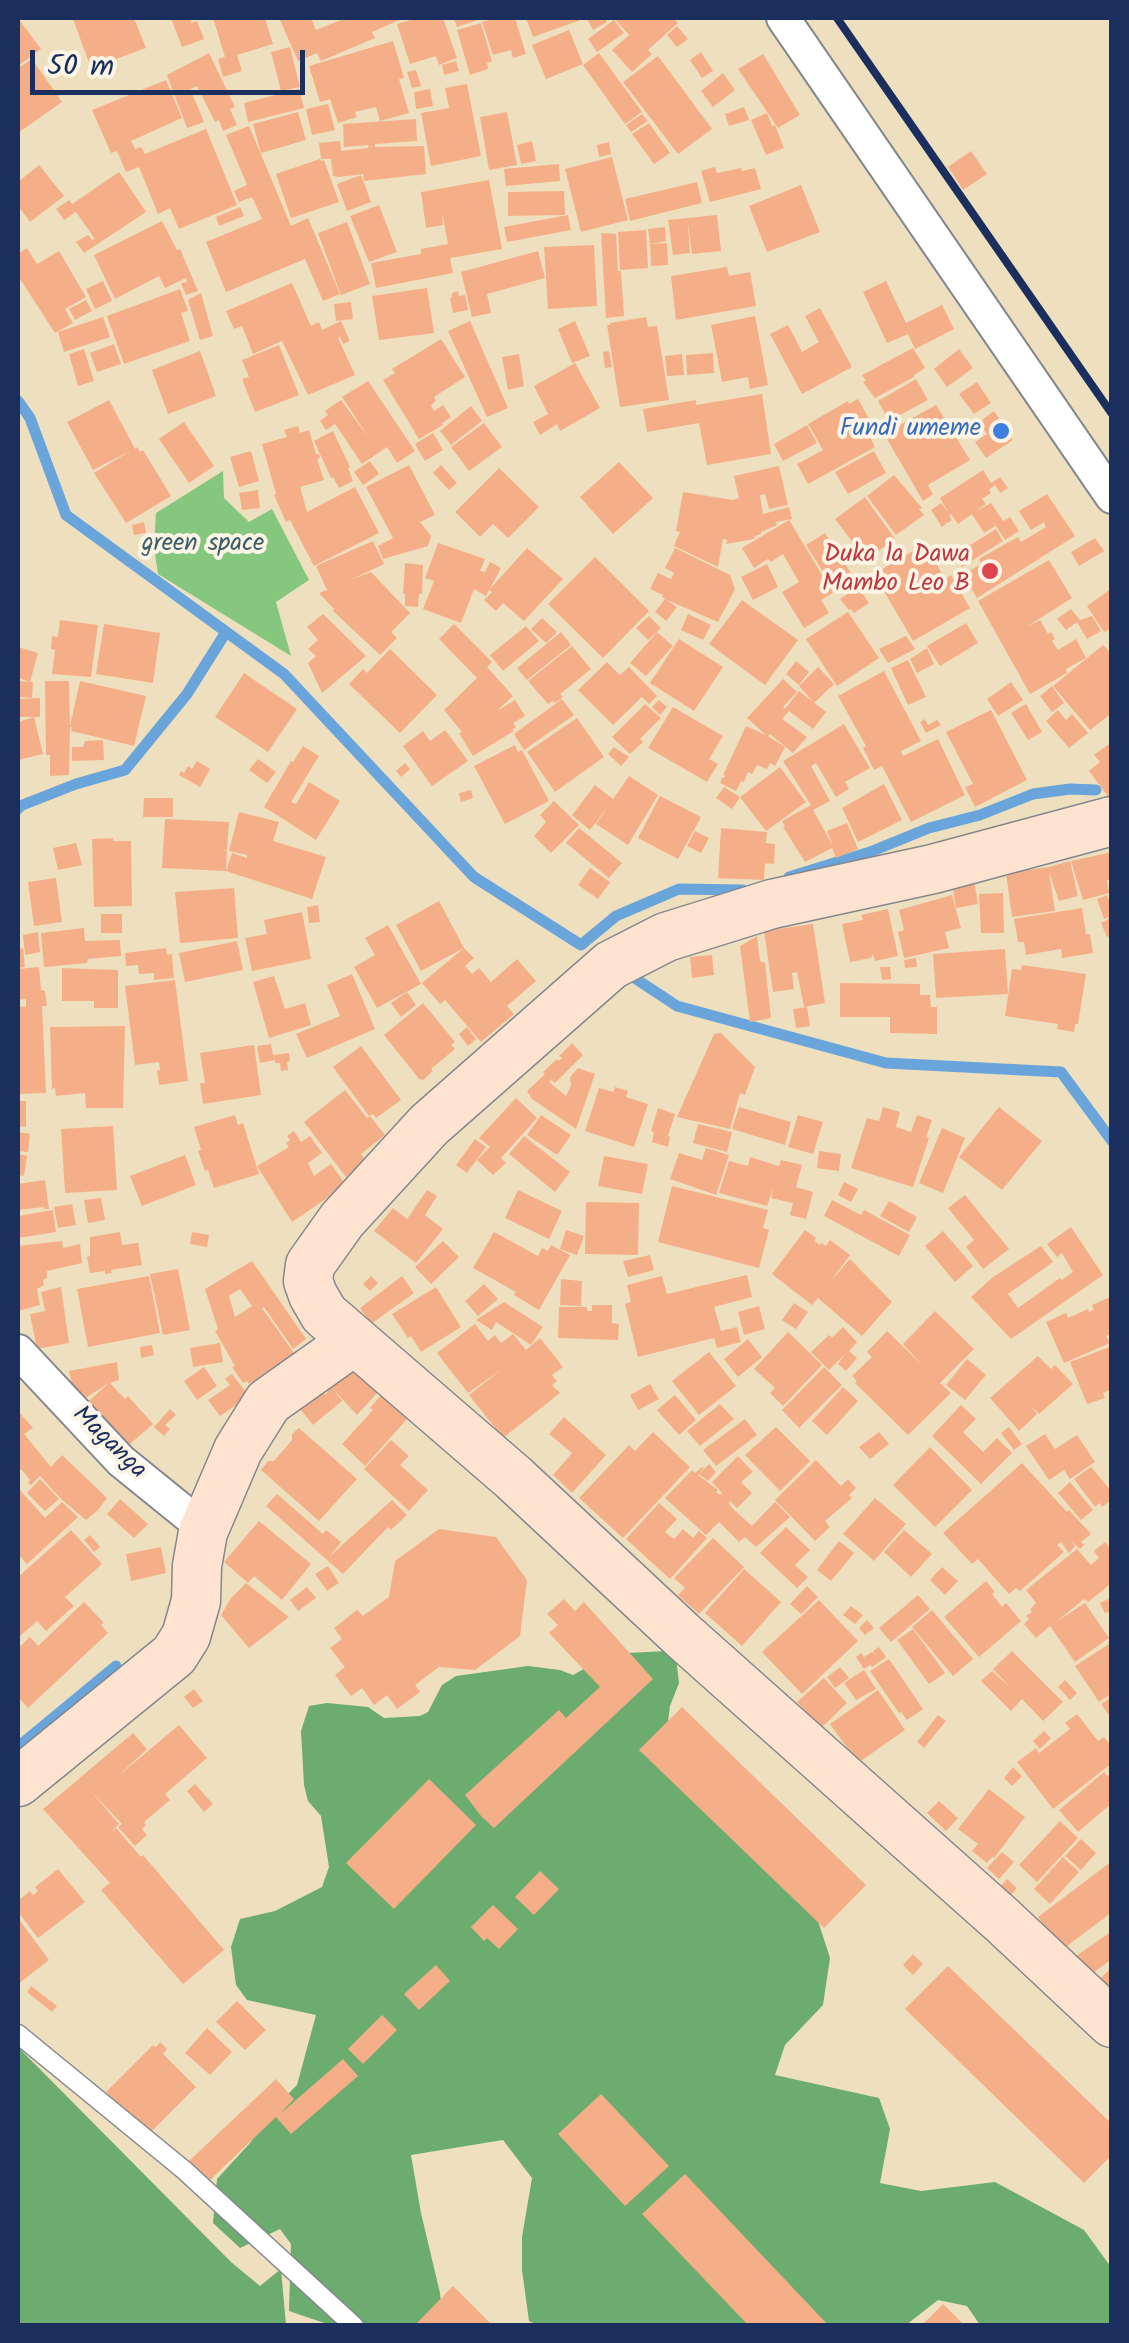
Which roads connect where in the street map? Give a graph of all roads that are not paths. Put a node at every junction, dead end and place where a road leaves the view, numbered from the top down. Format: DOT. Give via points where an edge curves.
graph roads {
  1 [pos="783,18"];
  2 [pos="1112,497"];
  3 [pos="1112,821"];
  4 [pos="354,1341"];
  5 [pos="18,1351"];
  6 [pos="203,1532"];
  7 [pos="18,1782"];
  8 [pos="1112,2023"];
  9 [pos="18,2034"];
  10 [pos="354,2326"];
  1 -- 2 [label="street"];
  3 -- 4 [label="street" via="933,870 772,904 666,936 611,965 430,1125 322,1246 310,1266 312,1295"];
  4 -- 6 [label="street" via="268,1402 238,1450"];
  4 -- 8 [label="street" via="514,1478"];
  5 -- 6 [label="street, Maganga" via="121,1461"];
  6 -- 7 [label="street" via="196,1601 174,1655"];
  9 -- 10 [label="lane" via="184,2170"];
}
